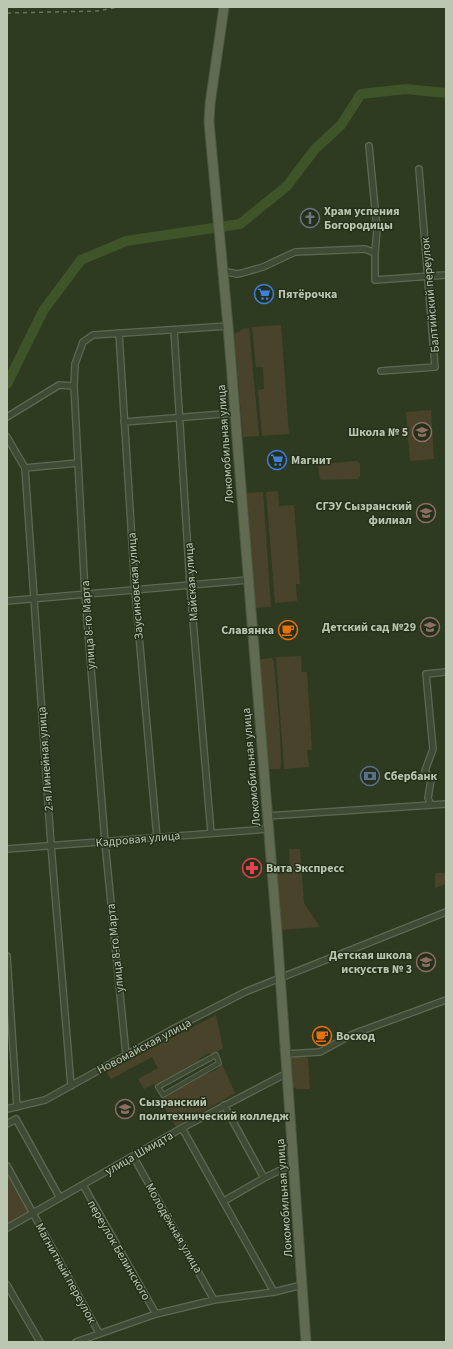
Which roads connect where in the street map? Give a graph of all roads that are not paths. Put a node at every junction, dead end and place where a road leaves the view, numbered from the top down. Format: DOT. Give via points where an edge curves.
graph roads {
  1 [pos="224,7"];
  2 [pos="369,146"];
  3 [pos="419,169"];
  4 [pos="375,253"];
  5 [pos="222,271"];
  6 [pos="446,275"];
  7 [pos="428,276"];
  8 [pos="228,326"];
  9 [pos="174,330"];
  10 [pos="119,333"];
  11 [pos="381,371"];
  12 [pos="74,386"];
  13 [pos="235,414"];
  14 [pos="7,417"];
  15 [pos="180,418"];
  16 [pos="124,422"];
  17 [pos="7,437"];
  18 [pos="78,464"];
  19 [pos="25,468"];
  20 [pos="248,580"];
  21 [pos="190,585"];
  22 [pos="135,590"];
  23 [pos="85,594"];
  24 [pos="34,598"];
  25 [pos="7,601"];
  26 [pos="446,672"];
  27 [pos="446,804"];
  28 [pos="431,805"];
  29 [pos="267,816"];
  30 [pos="268,829"];
  31 [pos="211,834"];
  32 [pos="157,838"];
  33 [pos="105,842"];
  34 [pos="51,845"];
  35 [pos="7,849"];
  36 [pos="446,912"];
  37 [pos="7,956"];
  38 [pos="280,977"];
  39 [pos="446,1000"];
  40 [pos="286,1054"];
  41 [pos="126,1055"];
  42 [pos="200,1063"];
  43 [pos="205,1071"];
  44 [pos="287,1073"];
  45 [pos="71,1086"];
  46 [pos="224,1105"];
  47 [pos="17,1107"];
  48 [pos="7,1109"];
  49 [pos="7,1124"];
  50 [pos="182,1128"];
  51 [pos="133,1156"];
  52 [pos="293,1164"];
  53 [pos="7,1166"];
  54 [pos="264,1178"];
  55 [pos="83,1185"];
  56 [pos="60,1198"];
  57 [pos="224,1201"];
  58 [pos="34,1213"];
  59 [pos="7,1228"];
  60 [pos="7,1285"];
  61 [pos="302,1285"];
  62 [pos="274,1292"];
  63 [pos="214,1300"];
  64 [pos="156,1314"];
  65 [pos="99,1333"];
  66 [pos="40,1342"];
  67 [pos="76,1342"];
  68 [pos="306,1342"];
  1 -- 5 [label="main road, Локомобильная улица" via="209,122"];
  2 -- 4 [label="street" via="377,229"];
  3 -- 7 [label="street, Балтийский переулок"];
  4 -- 5 [label="street" via="365,249 295,252 263,267 242,273"];
  4 -- 7 [label="street" via="375,280"];
  5 -- 8 [label="main road, Локомобильная улица"];
  6 -- 7 [label="street"];
  7 -- 11 [label="street, Балтийский переулок" via="435,367"];
  8 -- 9 [label="street, улица 8-го Марта"];
  8 -- 13 [label="main road, Локомобильная улица"];
  9 -- 10 [label="street, улица 8-го Марта"];
  9 -- 15 [label="street, Майская улица"];
  10 -- 12 [label="street, улица 8-го Марта" via="93,335 83,342 75,364"];
  10 -- 16 [label="street, Заусиновская улица"];
  12 -- 14 [label="street" via="58,385"];
  12 -- 18 [label="street, улица 8-го Марта"];
  13 -- 15 [label="street"];
  13 -- 20 [label="main road, Локомобильная улица"];
  15 -- 16 [label="street"];
  15 -- 21 [label="street, Майская улица"];
  16 -- 22 [label="street, Заусиновская улица"];
  17 -- 19 [label="street, 2-я Линейная улица"];
  18 -- 19 [label="street"];
  18 -- 23 [label="street, улица 8-го Марта"];
  19 -- 24 [label="street, 2-я Линейная улица"];
  20 -- 21 [label="street"];
  20 -- 29 [label="main road, Локомобильная улица"];
  21 -- 22 [label="street"];
  21 -- 31 [label="street, Майская улица"];
  22 -- 23 [label="street"];
  22 -- 32 [label="street, Заусиновская улица"];
  23 -- 24 [label="street"];
  23 -- 33 [label="street, улица 8-го Марта"];
  24 -- 25 [label="street"];
  24 -- 34 [label="street, 2-я Линейная улица"];
  26 -- 28 [label="street" via="426,674 433,749 425,771 431,780 428,798"];
  27 -- 28 [label="street"];
  28 -- 29 [label="street"];
  29 -- 30 [label="main road, Локомобильная улица"];
  30 -- 31 [label="street, Кадровая улица"];
  30 -- 38 [label="main road, Локомобильная улица"];
  31 -- 32 [label="street, Кадровая улица"];
  32 -- 33 [label="street, Кадровая улица"];
  33 -- 34 [label="street, Кадровая улица"];
  33 -- 41 [label="street, улица 8-го Марта"];
  34 -- 35 [label="street, Кадровая улица"];
  34 -- 45 [label="street, 2-я Линейная улица"];
  36 -- 38 [label="street, Новомайская улица"];
  37 -- 47 [label="street"];
  38 -- 40 [label="main road, Локомобильная улица"];
  38 -- 41 [label="street, Новомайская улица" via="245,992"];
  39 -- 40 [label="street" via="353,1034 320,1052"];
  40 -- 44 [label="main road, Локомобильная улица"];
  41 -- 45 [label="street, Новомайская улица"];
  42 -- 43 [label="street"];
  42 -- 43 [label="street" via="216,1055 219,1063"];
  42 -- 43 [label="street" via="158,1087 163,1095"];
  44 -- 46 [label="street, улица Шмидта"];
  44 -- 52 [label="main road, Локомобильная улица"];
  45 -- 47 [label="street, Новомайская улица" via="45,1100"];
  46 -- 50 [label="street, улица Шмидта"];
  46 -- 54 [label="street"];
  47 -- 48 [label="street, Новомайская улица"];
  49 -- 56 [label="street" via="16,1119"];
  50 -- 51 [label="street, улица Шмидта"];
  50 -- 57 [label="street"];
  51 -- 55 [label="street, улица Шмидта"];
  51 -- 63 [label="street, Молодёжная улица"];
  52 -- 54 [label="street"];
  52 -- 61 [label="main road, Локомобильная улица"];
  53 -- 58 [label="street"];
  54 -- 57 [label="street"];
  55 -- 56 [label="street, улица Шмидта"];
  55 -- 64 [label="street, переулок Белинского"];
  56 -- 58 [label="street, улица Шмидта"];
  57 -- 62 [label="street"];
  58 -- 59 [label="street, улица Шмидта"];
  58 -- 65 [label="street, Магнитный переулок"];
  60 -- 66 [label="street"];
  61 -- 62 [label="street"];
  61 -- 68 [label="main road, Локомобильная улица"];
  62 -- 63 [label="street"];
  63 -- 64 [label="street"];
  64 -- 65 [label="street"];
  65 -- 67 [label="street"];
}
